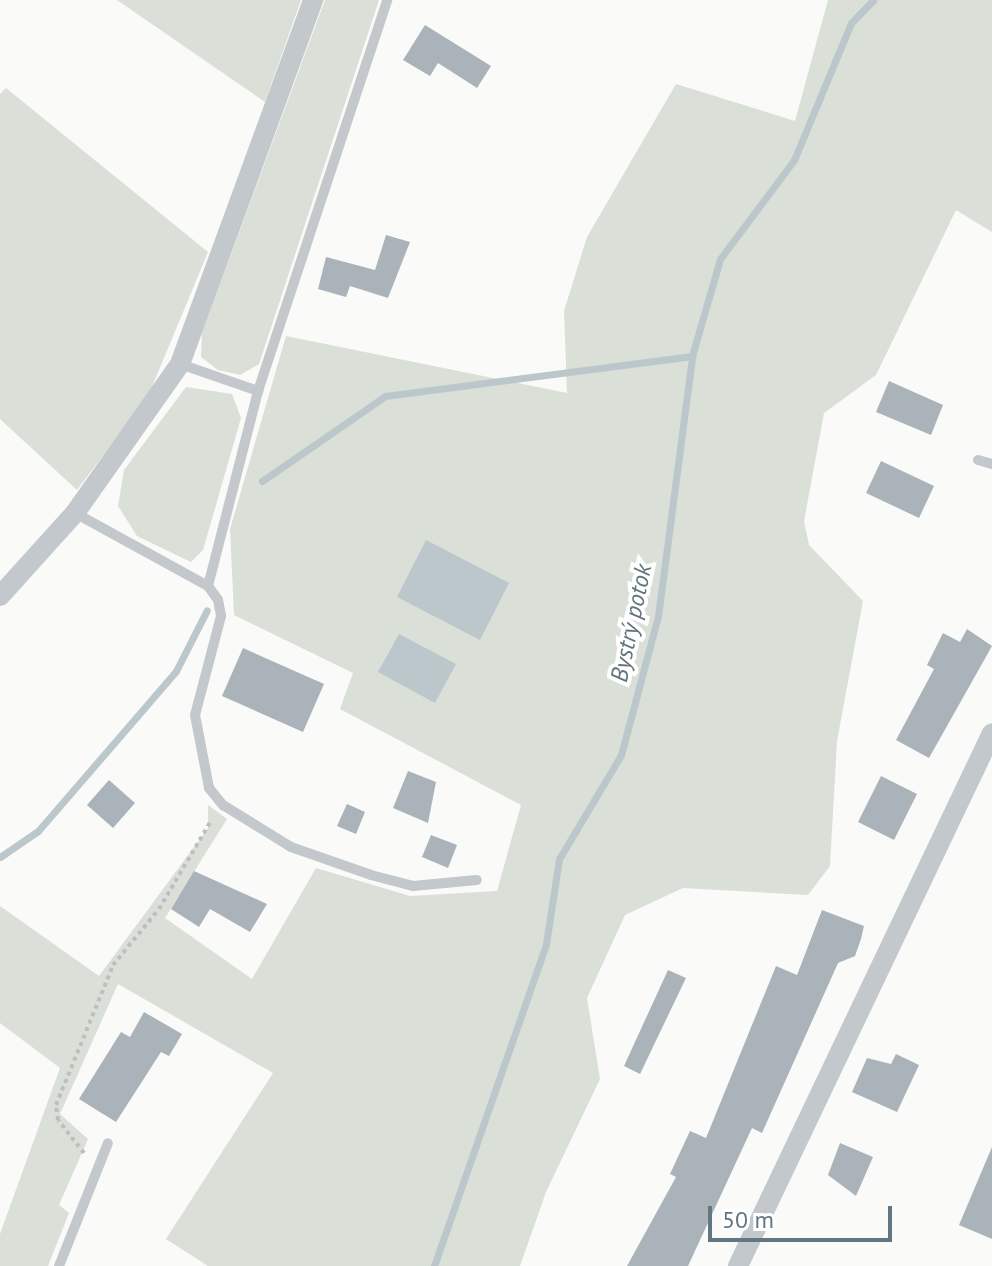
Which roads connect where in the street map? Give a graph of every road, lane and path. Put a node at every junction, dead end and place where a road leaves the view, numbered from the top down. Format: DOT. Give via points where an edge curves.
graph roads {
  1 [pos="313,0"];
  2 [pos="387,0"];
  3 [pos="180,364"];
  4 [pos="258,391"];
  5 [pos="978,460"];
  6 [pos="992,464"];
  7 [pos="75,513"];
  8 [pos="208,586"];
  9 [pos="0,596"];
  10 [pos="992,733"];
  11 [pos="215,797"];
  12 [pos="477,880"];
  13 [pos="108,1143"];
  14 [pos="96,1168"];
  15 [pos="59,1266"];
  16 [pos="738,1266"];
  1 -- 3 [label="street"];
  2 -- 4 [label="lane"];
  3 -- 4 [label="lane"];
  3 -- 7 [label="street"];
  4 -- 8 [label="lane"];
  5 -- 6 [label="lane"];
  7 -- 8 [label="lane"];
  7 -- 9 [label="street"];
  8 -- 11 [label="lane" via="221,616 195,715"];
  10 -- 16 [label="street"];
  11 -- 12 [label="lane" via="291,847 371,875 413,886"];
  11 -- 14 [label="path" via="206,840 113,965 56,1105 58,1120"];
  13 -- 14 [label="lane"];
  14 -- 15 [label="lane"];
}
